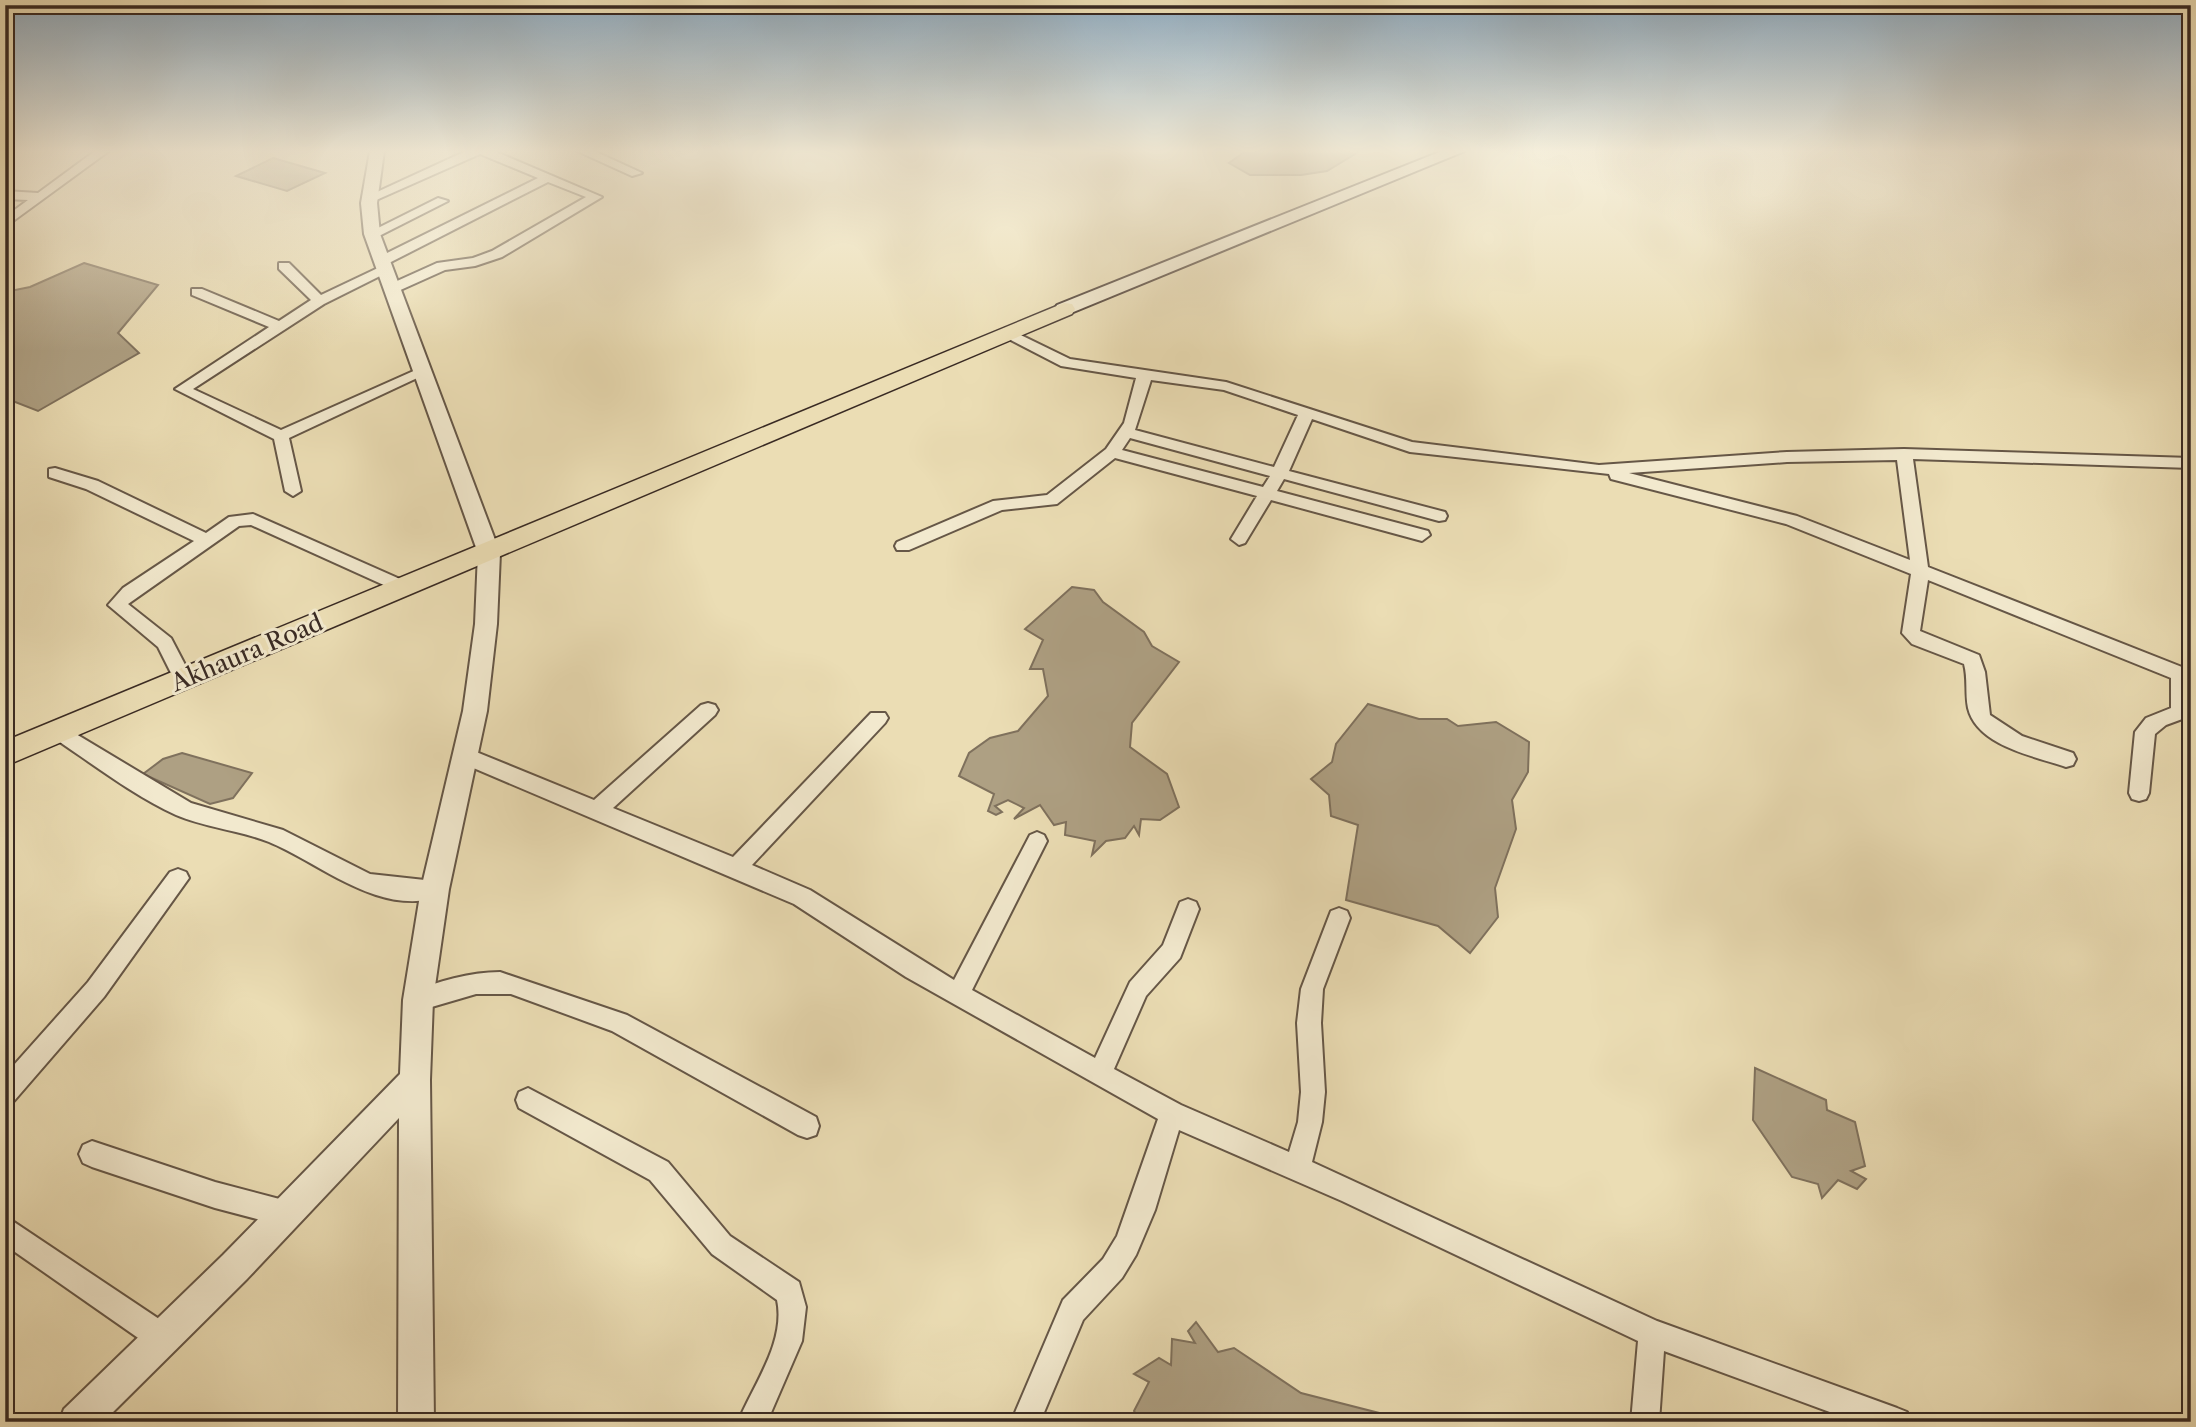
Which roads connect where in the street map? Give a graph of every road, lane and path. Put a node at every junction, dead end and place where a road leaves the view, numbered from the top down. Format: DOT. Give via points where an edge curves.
graph roads {
  1 [pos="369,218"];
  2 [pos="407,218"];
  3 [pos="472,218"];
  4 [pos="560,218"];
  5 [pos="1291,218"];
  6 [pos="372,234"];
  7 [pos="284,265"];
  8 [pos="383,265"];
  9 [pos="391,289"];
  10 [pos="197,292"];
  11 [pos="319,301"];
  12 [pos="1064,309"];
  13 [pos="279,326"];
  14 [pos="1006,332"];
  15 [pos="423,372"];
  16 [pos="1144,373"];
  17 [pos="1306,415"];
  18 [pos="1126,432"];
  19 [pos="281,436"];
  20 [pos="1112,452"];
  21 [pos="1904,454"];
  22 [pos="2191,463"];
  23 [pos="1599,470"];
  24 [pos="1280,472"];
  25 [pos="55,473"];
  26 [pos="293,491"];
  27 [pos="1267,494"];
  28 [pos="1439,516"];
  29 [pos="1422,535"];
  30 [pos="205,539"];
  31 [pos="1239,539"];
  32 [pos="903,546"];
  33 [pos="489,553"];
  34 [pos="1920,572"];
  35 [pos="403,587"];
  36 [pos="184,680"];
  37 [pos="2185,680"];
  38 [pos="708,710"];
  39 [pos="878,718"];
  40 [pos="61,733"];
  41 [pos="5,754"];
  42 [pos="464,755"];
  43 [pos="2066,759"];
  44 [pos="2138,793"];
  45 [pos="596,811"];
  46 [pos="1037,841"];
  47 [pos="736,868"];
  48 [pos="178,878"];
  49 [pos="435,889"];
  50 [pos="1188,909"];
  51 [pos="1339,918"];
  52 [pos="958,995"];
  53 [pos="418,1000"];
  54 [pos="1100,1074"];
  55 [pos="415,1080"];
  56 [pos="5,1093"];
  57 [pos="528,1100"];
  58 [pos="1172,1114"];
  59 [pos="807,1126"];
  60 [pos="92,1154"];
  61 [pos="1297,1169"];
  62 [pos="287,1214"];
  63 [pos="5,1229"];
  64 [pos="1652,1333"];
  65 [pos="164,1339"];
  66 [pos="77,1422"];
  67 [pos="416,1422"];
  68 [pos="752,1422"];
  69 [pos="1025,1422"];
  70 [pos="1645,1422"];
  71 [pos="1897,1422"];
  1 -- 6 [label="street"];
  2 -- 6 [label="street"];
  3 -- 8 [label="street"];
  4 -- 9 [label="street" via="497,254 442,266"];
  5 -- 12 [label="main road"];
  6 -- 8 [label="street"];
  7 -- 11 [label="street"];
  8 -- 9 [label="street"];
  8 -- 11 [label="street"];
  9 -- 15 [label="street"];
  10 -- 13 [label="street"];
  11 -- 13 [label="street"];
  12 -- 14 [label="main road, Akhaura Road"];
  13 -- 19 [label="street" via="182,389"];
  14 -- 16 [label="street" via="1066,363"];
  14 -- 33 [label="main road, Akhaura Road"];
  15 -- 19 [label="street"];
  15 -- 33 [label="street"];
  16 -- 17 [label="street" via="1226,386"];
  16 -- 18 [label="street" via="1139,405"];
  17 -- 23 [label="street" via="1422,449"];
  17 -- 24 [label="street"];
  18 -- 20 [label="street"];
  18 -- 24 [label="street"];
  19 -- 26 [label="street"];
  20 -- 27 [label="street"];
  20 -- 32 [label="street" via="1051,500 999,505"];
  21 -- 22 [label="street"];
  21 -- 23 [label="street"];
  21 -- 34 [label="street"];
  23 -- 34 [label="street" via="1791,520"];
  24 -- 27 [label="street"];
  24 -- 28 [label="street"];
  25 -- 30 [label="street" via="92,485"];
  27 -- 29 [label="street"];
  27 -- 31 [label="street"];
  30 -- 35 [label="street" via="234,521 253,519"];
  30 -- 36 [label="street" via="129,592 117,606 165,643"];
  33 -- 35 [label="main road, Akhaura Road"];
  33 -- 42 [label="street" via="486,624 475,711"];
  34 -- 37 [label="street"];
  34 -- 43 [label="street" via="1911,633 1972,660 1978,712 1995,732"];
  35 -- 36 [label="main road, Akhaura Road"];
  36 -- 40 [label="main road, Akhaura Road"];
  37 -- 44 [label="street" via="2177,716 2150,725 2145,733"];
  38 -- 45 [label="street"];
  39 -- 47 [label="street"];
  40 -- 41 [label="main road, Akhaura Road"];
  40 -- 49 [label="street" via="185,809 277,836 370,886 403,892"];
  42 -- 45 [label="street"];
  42 -- 49 [label="street"];
  45 -- 47 [label="street"];
  46 -- 52 [label="street"];
  47 -- 52 [label="street" via="802,897"];
  48 -- 56 [label="street" via="77,1014"];
  49 -- 53 [label="street"];
  50 -- 54 [label="street" via="1172,951 1138,989"];
  51 -- 61 [label="street" via="1312,989 1313,1092"];
  52 -- 54 [label="street"];
  53 -- 55 [label="street"];
  53 -- 59 [label="street" via="474,985 511,984 619,1023"];
  54 -- 58 [label="street"];
  55 -- 62 [label="street"];
  55 -- 67 [label="street"];
  57 -- 68 [label="street" via="659,1171 721,1245 789,1292 793,1301 786,1346"];
  58 -- 61 [label="street"];
  58 -- 69 [label="street" via="1127,1245 1115,1266 1073,1310"];
  60 -- 62 [label="street"];
  61 -- 64 [label="street"];
  62 -- 65 [label="street"];
  63 -- 65 [label="street"];
  64 -- 70 [label="street"];
  64 -- 71 [label="street"];
  65 -- 66 [label="street"];
}
